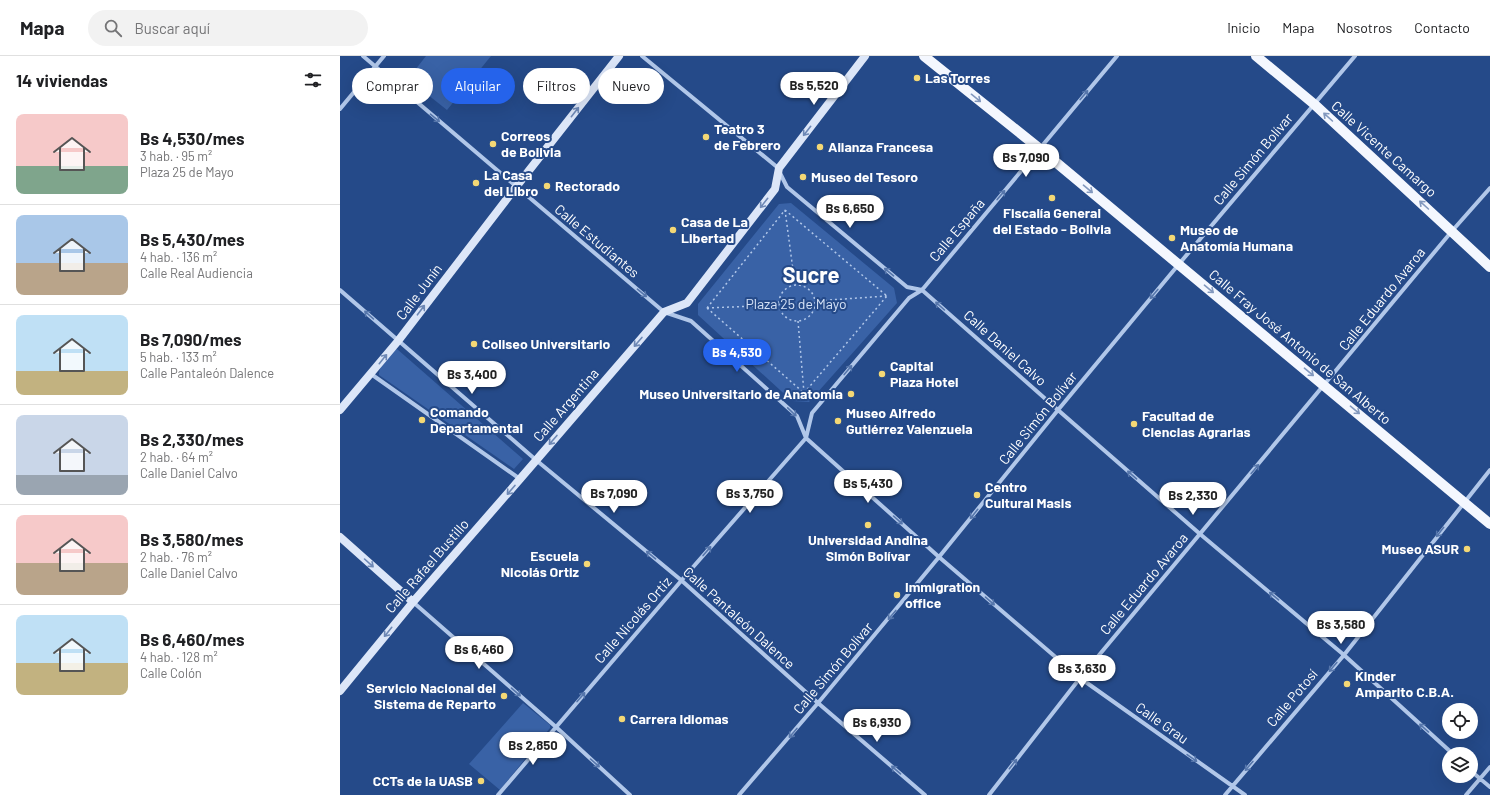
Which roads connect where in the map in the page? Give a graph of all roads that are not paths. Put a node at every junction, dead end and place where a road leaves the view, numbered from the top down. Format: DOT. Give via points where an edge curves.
graph roads {
  1 [pos="362,56"];
  2 [pos="384,56"];
  3 [pos="619,56"];
  4 [pos="642,56"];
  5 [pos="865,56"];
  6 [pos="924,56"];
  7 [pos="1117,56"];
  8 [pos="1256,56"];
  9 [pos="1355,56"];
  10 [pos="375,67"];
  11 [pos="1314,104"];
  12 [pos="340,109"];
  13 [pos="1040,149"];
  14 [pos="778,168"];
  15 [pos="516,187"];
  16 [pos="1490,188"];
  17 [pos="1452,231"];
  18 [pos="1179,264"];
  19 [pos="1490,267"];
  20 [pos="340,290"];
  21 [pos="922,290"];
  22 [pos="664,312"];
  23 [pos="398,341"];
  24 [pos="371,374"];
  25 [pos="1325,386"];
  26 [pos="340,410"];
  27 [pos="1058,410"];
  28 [pos="806,438"];
  29 [pos="536,460"];
  30 [pos="1490,470"];
  31 [pos="520,479"];
  32 [pos="1464,501"];
  33 [pos="1490,524"];
  34 [pos="1200,534"];
  35 [pos="340,536"];
  36 [pos="939,558"];
  37 [pos="681,580"];
  38 [pos="413,602"];
  39 [pos="1344,655"];
  40 [pos="1080,678"];
  41 [pos="340,691"];
  42 [pos="818,703"];
  43 [pos="556,727"];
  44 [pos="1445,747"];
  45 [pos="1490,767"];
  46 [pos="1480,778"];
  47 [pos="1232,786"];
  48 [pos="1490,787"];
  49 [pos="498,795"];
  50 [pos="630,795"];
  51 [pos="739,795"];
  52 [pos="925,795"];
  53 [pos="989,795"];
  54 [pos="1225,795"];
  55 [pos="1245,795"];
  56 [pos="1466,795"];
  1 -- 10 [label="street, Calle Estudiantes"];
  2 -- 10 [label="street"];
  15 -- 3 [label="main road, Calle Junín, one-way"];
  4 -- 14 [label="street"];
  5 -- 14 [label="main road, one-way"];
  6 -- 13 [label="main road, Calle Fray José Antonio de San Alberto, one-way"];
  13 -- 7 [label="street, Calle España, one-way"];
  8 -- 11 [label="main road, Calle Vicente Camargo"];
  9 -- 11 [label="street, Calle Simón Bolívar"];
  10 -- 12 [label="street"];
  10 -- 15 [label="street, Calle Estudiantes, one-way"];
  17 -- 11 [label="main road, Calle Vicente Camargo, one-way"];
  11 -- 18 [label="street, Calle Simón Bolívar"];
  13 -- 18 [label="main road, Calle Fray José Antonio de San Alberto, one-way"];
  21 -- 13 [label="street, Calle España, one-way"];
  21 -- 14 [label="street, one-way" via="907,287 787,187"];
  14 -- 22 [label="main road, one-way" via="775,189 687,303"];
  15 -- 22 [label="street, Calle Estudiantes, one-way"];
  23 -- 15 [label="main road, Calle Junín, one-way"];
  16 -- 17 [label="street, Calle Eduardo Avaroa"];
  17 -- 19 [label="main road, Calle Vicente Camargo"];
  17 -- 25 [label="street, Calle Eduardo Avaroa"];
  18 -- 25 [label="main road, Calle Fray José Antonio de San Alberto, one-way"];
  18 -- 27 [label="street, Calle Simón Bolívar, one-way"];
  23 -- 20 [label="street, Calle Pantaleón Dalence, one-way"];
  27 -- 21 [label="street, Calle Daniel Calvo, one-way"];
  28 -- 21 [label="street, one-way" via="812,413 909,298"];
  22 -- 28 [label="street, one-way" via="691,321 797,416"];
  22 -- 29 [label="main road, Calle Argentina, one-way"];
  24 -- 23 [label="main road, Calle Junín, one-way"];
  23 -- 29 [label="street, Calle Pantaleón Dalence"];
  24 -- 26 [label="main road, Calle Junín"];
  24 -- 31 [label="street"];
  25 -- 32 [label="main road, Calle Fray José Antonio de San Alberto, one-way"];
  34 -- 25 [label="street, Calle Eduardo Avaroa, one-way"];
  34 -- 27 [label="street, Calle Daniel Calvo, one-way"];
  27 -- 36 [label="street, Calle Simón Bolívar, one-way"];
  28 -- 36 [label="street, Calle Grau, one-way"];
  37 -- 28 [label="street, Calle Nicolás Ortiz, one-way"];
  29 -- 31 [label="main road, Calle Rafael Bustillo"];
  37 -- 29 [label="street, Calle Pantaleón Dalence, one-way"];
  30 -- 32 [label="street, Calle Potosí"];
  31 -- 38 [label="main road, Calle Rafael Bustillo, one-way"];
  32 -- 33 [label="main road, Calle Fray José Antonio de San Alberto"];
  32 -- 39 [label="street, Calle Potosí, one-way"];
  39 -- 34 [label="street, Calle Daniel Calvo, one-way"];
  34 -- 40 [label="street, Calle Eduardo Avaroa"];
  35 -- 38 [label="main road, one-way"];
  36 -- 40 [label="street, Calle Grau, one-way"];
  36 -- 42 [label="street, Calle Simón Bolívar, one-way"];
  37 -- 42 [label="street, Calle Pantaleón Dalence"];
  43 -- 37 [label="street, Calle Nicolás Ortiz, one-way"];
  38 -- 41 [label="main road, Calle Rafael Bustillo, one-way"];
  38 -- 43 [label="street, one-way"];
  44 -- 39 [label="street, Calle Daniel Calvo, one-way"];
  39 -- 47 [label="street, Calle Potosí, one-way"];
  40 -- 47 [label="street, Calle Grau, one-way"];
  53 -- 40 [label="street, Calle Eduardo Avaroa, one-way"];
  42 -- 51 [label="street, Calle Simón Bolívar, one-way"];
  52 -- 42 [label="street, Calle Pantaleón Dalence, one-way"];
  43 -- 49 [label="street, Calle Nicolás Ortiz"];
  43 -- 50 [label="street, one-way"];
  45 -- 46 [label="street"];
  46 -- 48 [label="street"];
  46 -- 56 [label="street"];
  47 -- 54 [label="street, Calle Potosí"];
  47 -- 55 [label="street, Calle Grau"];
}
